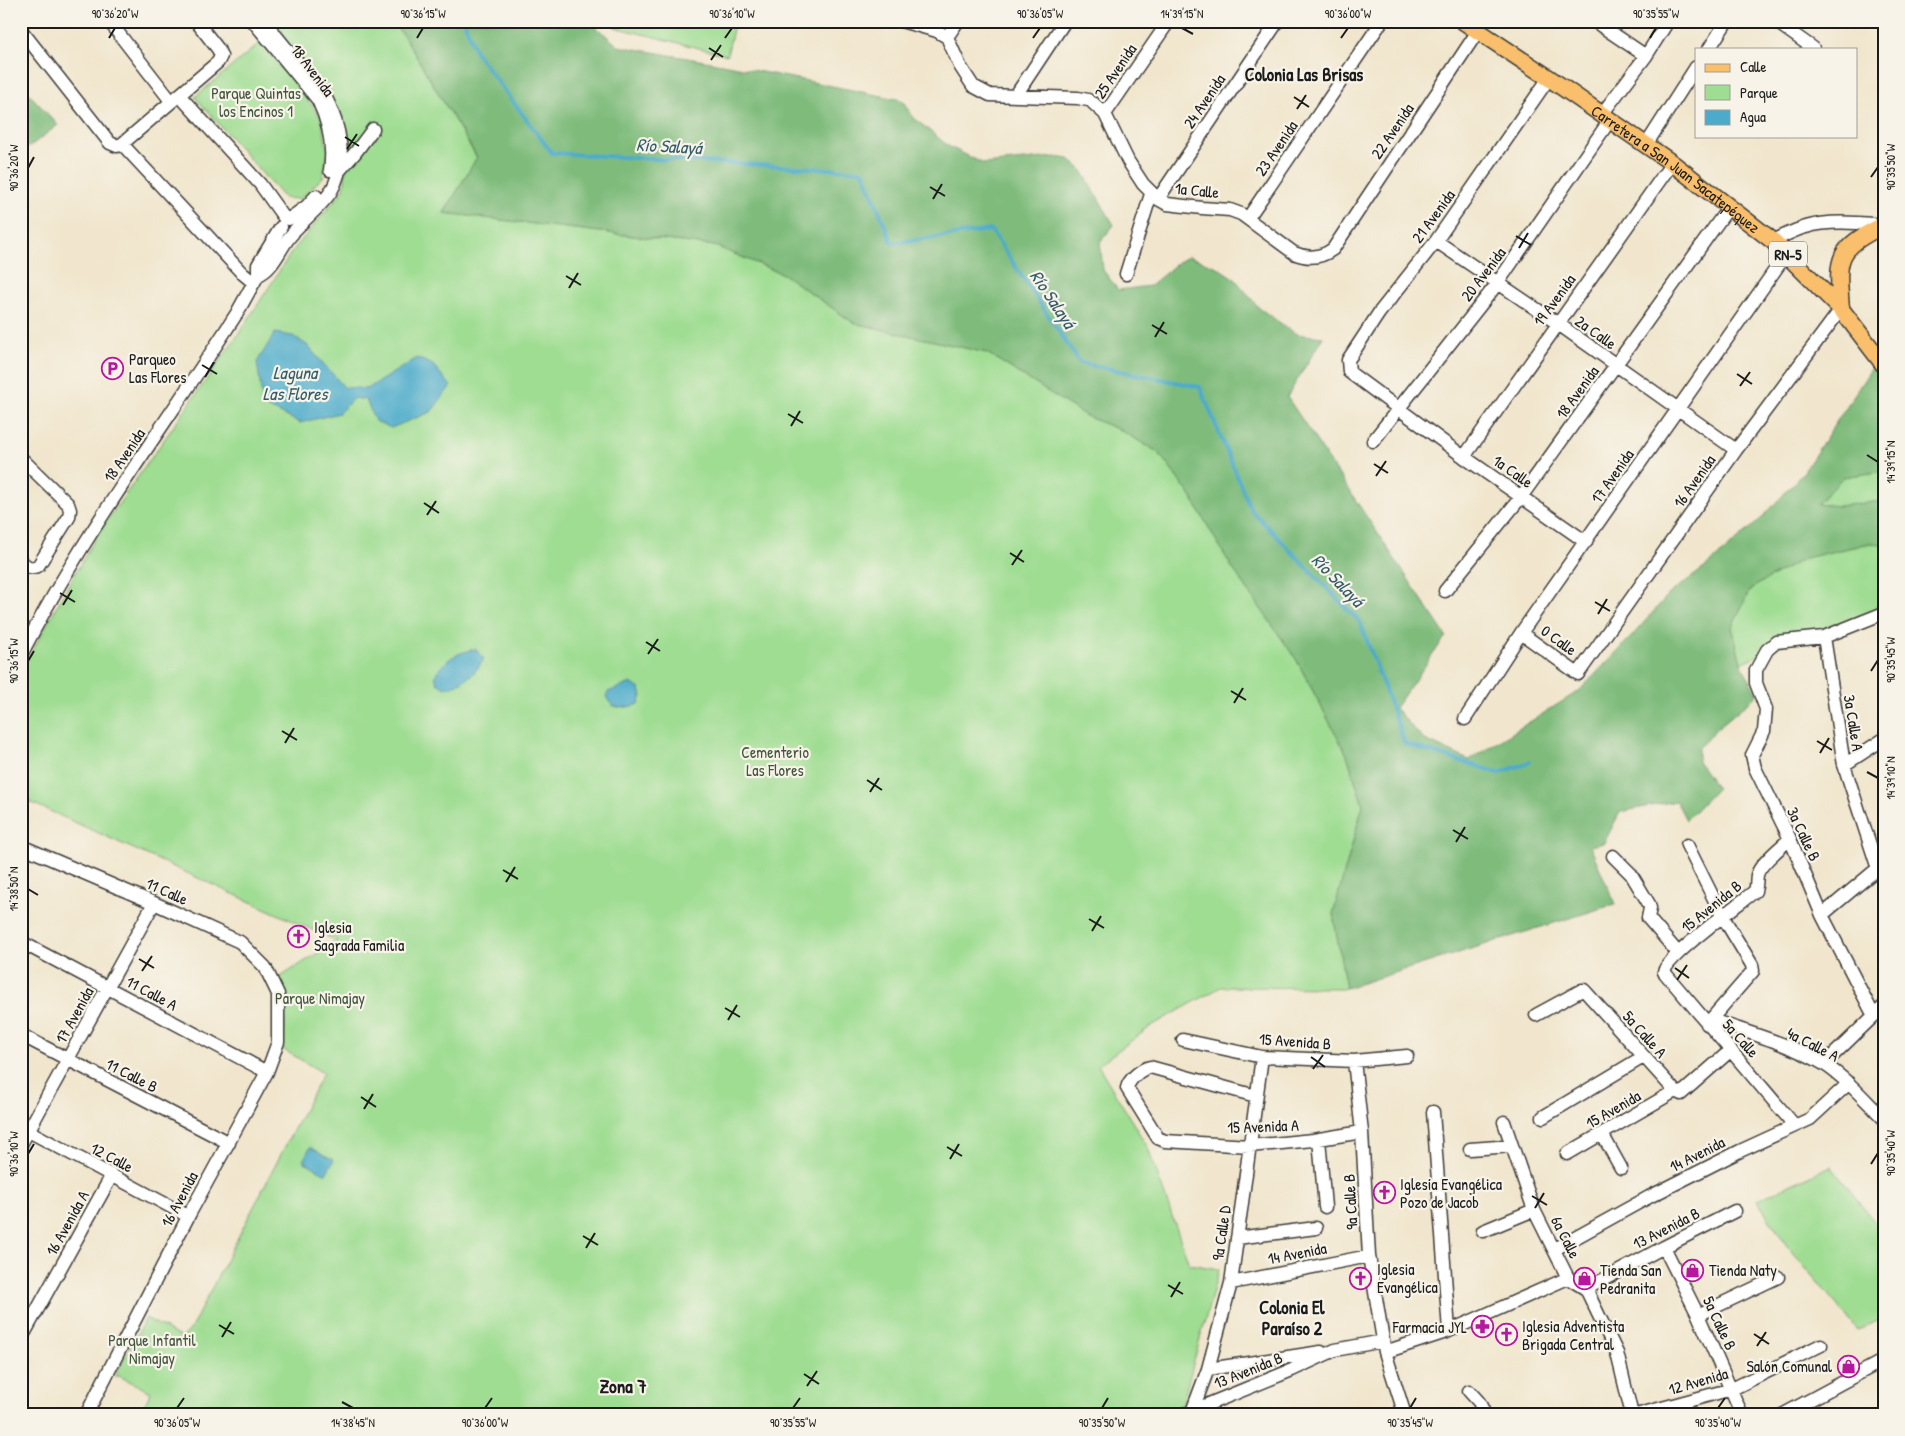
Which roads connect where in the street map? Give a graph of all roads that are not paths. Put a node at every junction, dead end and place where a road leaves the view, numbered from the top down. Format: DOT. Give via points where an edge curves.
graph roads {
  1 [pos="109,21"];
  2 [pos="196,21"];
  3 [pos="253,21"];
  4 [pos="264,21"];
  5 [pos="901,21"];
  6 [pos="958,21"];
  7 [pos="1064,21"];
  8 [pos="1169,21"];
  9 [pos="1278,21"];
  10 [pos="1382,21"];
  11 [pos="1463,21"];
  12 [pos="1594,21"];
  13 [pos="1668,21"];
  14 [pos="1727,21"];
  15 [pos="1783,23"];
  16 [pos="21,30"];
  17 [pos="1478,31"];
  18 [pos="947,37"];
  19 [pos="1714,47"];
  20 [pos="1813,48"];
  21 [pos="1646,56"];
  22 [pos="1694,74"];
  23 [pos="1549,78"];
  24 [pos="1016,95"];
  25 [pos="175,98"];
  26 [pos="1105,114"];
  27 [pos="1606,117"];
  28 [pos="373,129"];
  29 [pos="122,144"];
  30 [pos="1646,144"];
  31 [pos="1672,163"];
  32 [pos="339,171"];
  33 [pos="1154,197"];
  34 [pos="1729,207"];
  35 [pos="1248,218"];
  36 [pos="285,222"];
  37 [pos="1884,225"];
  38 [pos="294,232"];
  39 [pos="1436,241"];
  40 [pos="1773,241"];
  41 [pos="1333,249"];
  42 [pos="1787,253"];
  43 [pos="1126,274"];
  44 [pos="256,279"];
  45 [pos="1497,284"];
  46 [pos="1841,309"];
  47 [pos="1557,323"];
  48 [pos="1884,365"];
  49 [pos="1616,366"];
  50 [pos="1349,372"];
  51 [pos="1399,408"];
  52 [pos="1678,410"];
  53 [pos="1373,441"];
  54 [pos="1736,450"];
  55 [pos="1464,457"];
  56 [pos="21,458"];
  57 [pos="1521,497"];
  58 [pos="1586,542"];
  59 [pos="21,561"];
  60 [pos="1445,591"];
  61 [pos="1884,613"];
  62 [pos="1521,633"];
  63 [pos="1824,637"];
  64 [pos="21,655"];
  65 [pos="1578,674"];
  66 [pos="1465,719"];
  67 [pos="1884,739"];
  68 [pos="1844,765"];
  69 [pos="1790,839"];
  70 [pos="1687,845"];
  71 [pos="21,846"];
  72 [pos="1613,856"];
  73 [pos="1881,866"];
  74 [pos="154,903"];
  75 [pos="1822,916"];
  76 [pos="1724,917"];
  77 [pos="21,942"];
  78 [pos="1678,953"];
  79 [pos="1664,972"];
  80 [pos="108,987"];
  81 [pos="278,994"];
  82 [pos="1884,1006"];
  83 [pos="1536,1015"];
  84 [pos="1874,1016"];
  85 [pos="1710,1022"];
  86 [pos="21,1035"];
  87 [pos="1183,1040"];
  88 [pos="1731,1050"];
  89 [pos="1407,1056"];
  90 [pos="1262,1057"];
  91 [pos="1643,1057"];
  92 [pos="68,1059"];
  93 [pos="1354,1061"];
  94 [pos="1824,1064"];
  95 [pos="267,1072"];
  96 [pos="1849,1083"];
  97 [pos="1680,1092"];
  98 [pos="1256,1096"];
  99 [pos="1433,1112"];
  100 [pos="1543,1117"];
  101 [pos="1884,1119"];
  102 [pos="1504,1122"];
  103 [pos="1795,1126"];
  104 [pos="25,1129"];
  105 [pos="1362,1132"];
  106 [pos="1602,1134"];
  107 [pos="1319,1139"];
  108 [pos="229,1143"];
  109 [pos="21,1144"];
  110 [pos="1250,1146"];
  111 [pos="1512,1146"];
  112 [pos="1470,1150"];
  113 [pos="1567,1154"];
  114 [pos="1620,1168"];
  115 [pos="112,1175"];
  116 [pos="1325,1208"];
  117 [pos="1534,1210"];
  118 [pos="1735,1212"];
  119 [pos="188,1216"];
  120 [pos="1316,1228"];
  121 [pos="1483,1231"];
  122 [pos="1237,1238"];
  123 [pos="1664,1247"];
  124 [pos="1554,1250"];
  125 [pos="1369,1256"];
  126 [pos="1778,1276"];
  127 [pos="1568,1278"];
  128 [pos="1231,1283"];
  129 [pos="1586,1289"];
  130 [pos="1698,1315"];
  131 [pos="1448,1331"];
  132 [pos="21,1339"];
  133 [pos="1821,1345"];
  134 [pos="1384,1347"];
  135 [pos="1335,1350"];
  136 [pos="1884,1360"];
  137 [pos="1208,1369"];
  138 [pos="1732,1389"];
  139 [pos="1469,1391"];
  140 [pos="1190,1413"];
  141 [pos="1404,1414"];
  142 [pos="86,1415"];
  143 [pos="1485,1415"];
  144 [pos="1632,1415"];
  145 [pos="1636,1415"];
  146 [pos="1742,1415"];
  147 [pos="1782,1415"];
  1 -- 25 [label="street"];
  2 -- 25 [label="street" via="221,56"];
  3 -- 36 [label="street, 18 Avenida" via="318,100 332,141 328,180 307,206"];
  4 -- 32 [label="street, 18 Avenida" via="318,85 331,108 341,141"];
  5 -- 18 [label="street"];
  6 -- 18 [label="street"];
  7 -- 24 [label="street"];
  8 -- 26 [label="street, 25 Avenida"];
  9 -- 33 [label="street, 24 Avenida"];
  10 -- 35 [label="street, 23 Avenida"];
  11 -- 17 [label="main road, Carretera a San Juan Sacatepéquez / RN-5"];
  12 -- 21 [label="street"];
  13 -- 21 [label="street"];
  14 -- 19 [label="street"];
  15 -- 20 [label="street"];
  16 -- 29 [label="street" via="110,143"];
  17 -- 23 [label="main road, Carretera a San Juan Sacatepéquez / RN-5"];
  17 -- 41 [label="street, 22 Avenida"];
  18 -- 24 [label="street, 1a Calle" via="973,86 990,95"];
  21 -- 27 [label="street"];
  22 -- 30 [label="street"];
  23 -- 27 [label="main road, Carretera a San Juan Sacatepéquez / RN-5"];
  23 -- 39 [label="street, 21 Avenida"];
  24 -- 26 [label="street, 1a Calle" via="1078,98 1090,102"];
  25 -- 29 [label="street"];
  25 -- 36 [label="street" via="260,184"];
  26 -- 33 [label="street, 1a Calle" via="1128,161"];
  27 -- 30 [label="main road, Carretera a San Juan Sacatepéquez / RN-5"];
  27 -- 45 [label="street, 20 Avenida"];
  28 -- 32 [label="street"];
  29 -- 44 [label="street" via="242,273"];
  30 -- 31 [label="main road, Carretera a San Juan Sacatepéquez / RN-5"];
  31 -- 34 [label="main road, Carretera a San Juan Sacatepéquez / RN-5"];
  31 -- 47 [label="street, 19 Avenida"];
  32 -- 38 [label="street, 18 Avenida" via="329,194"];
  33 -- 35 [label="street, 1a Calle" via="1176,205 1230,210"];
  33 -- 43 [label="street, 24 Avenida"];
  34 -- 40 [label="main road, Carretera a San Juan Sacatepéquez / RN-5"];
  34 -- 49 [label="street, 18 Avenida"];
  35 -- 41 [label="street, 1a Calle" via="1302,256 1325,255"];
  36 -- 38 [label="street" via="296,223"];
  36 -- 44 [label="street, 18 Avenida" via="258,265"];
  37 -- 40 [label="street" via="1824,224 1806,227"];
  37 -- 46 [label="main road" via="1853,242 1842,255 1839,267"];
  38 -- 44 [label="street, 18 Avenida" via="267,271"];
  39 -- 45 [label="street, 2a Calle"];
  39 -- 50 [label="street, 21 Avenida" via="1379,313 1348,360"];
  40 -- 42 [label="main road, Carretera a San Juan Sacatepéquez / RN-5"];
  42 -- 46 [label="main road, Carretera a San Juan Sacatepéquez / RN-5"];
  42 -- 52 [label="street, 17 Avenida"];
  44 -- 64 [label="street, 18 Avenida" via="225,332 92,531"];
  45 -- 47 [label="street, 2a Calle"];
  45 -- 51 [label="street, 20 Avenida"];
  46 -- 48 [label="main road, Carretera a San Juan Sacatepéquez / RN-5"];
  46 -- 54 [label="street, 16 Avenida"];
  47 -- 49 [label="street, 2a Calle"];
  47 -- 55 [label="street, 19 Avenida"];
  49 -- 52 [label="street, 2a Calle"];
  49 -- 57 [label="street, 18 Avenida"];
  50 -- 51 [label="street, 1a Calle"];
  51 -- 53 [label="street, 20 Avenida"];
  51 -- 55 [label="street, 1a Calle"];
  52 -- 54 [label="street, 2a Calle"];
  52 -- 58 [label="street, 17 Avenida"];
  54 -- 65 [label="street, 16 Avenida"];
  55 -- 57 [label="street, 1a Calle"];
  56 -- 59 [label="street" via="68,504 70,510 69,517 38,566 27,567"];
  57 -- 58 [label="street, 1a Calle"];
  57 -- 60 [label="street, 18 Avenida"];
  58 -- 62 [label="street, 17 Avenida"];
  61 -- 63 [label="street"];
  62 -- 65 [label="street, 0 Calle"];
  62 -- 66 [label="street, 17 Avenida"];
  63 -- 68 [label="street, 3a Calle A"];
  63 -- 69 [label="street, 3a Calle B" via="1776,642 1767,650 1756,670 1756,683 1766,709 1764,730 1752,755 1754,768"];
  67 -- 68 [label="street"];
  68 -- 73 [label="street, 3a Calle A"];
  69 -- 75 [label="street, 3a Calle B"];
  69 -- 76 [label="street, 15 Avenida B" via="1761,868 1755,891"];
  70 -- 76 [label="street"];
  71 -- 74 [label="street, 11 Calle"];
  72 -- 78 [label="street" via="1631,874 1649,904 1648,918"];
  73 -- 75 [label="street"];
  74 -- 80 [label="street, 17 Avenida"];
  74 -- 81 [label="street, 11 Calle" via="240,942 265,967"];
  75 -- 84 [label="street, 3a Calle B"];
  76 -- 78 [label="street, 15 Avenida B"];
  76 -- 85 [label="street" via="1753,971"];
  77 -- 80 [label="street, 11 Calle A"];
  78 -- 79 [label="street, 15 Avenida B"];
  79 -- 85 [label="street, 5a Calle"];
  80 -- 92 [label="street, 17 Avenida"];
  80 -- 95 [label="street, 11 Calle A"];
  81 -- 95 [label="street, 16 Avenida" via="278,1042"];
  82 -- 84 [label="street"];
  83 -- 91 [label="street, 5a Calle A" via="1584,990"];
  84 -- 94 [label="street"];
  85 -- 88 [label="street, 5a Calle"];
  85 -- 94 [label="street, 4a Calle A" via="1783,1045"];
  86 -- 92 [label="street, 11 Calle B"];
  87 -- 90 [label="street, 15 Avenida B"];
  88 -- 97 [label="street, 15 Avenida"];
  88 -- 103 [label="street, 5a Calle"];
  89 -- 93 [label="street, 15 Avenida B"];
  90 -- 93 [label="street, 15 Avenida B"];
  90 -- 98 [label="street, 9a Calle D"];
  91 -- 97 [label="street, 5a Calle A"];
  91 -- 100 [label="street"];
  92 -- 104 [label="street, 17 Avenida"];
  92 -- 108 [label="street, 11 Calle B"];
  93 -- 105 [label="street, 9a Calle B"];
  94 -- 96 [label="street, 4a Calle A"];
  95 -- 108 [label="street, 16 Avenida"];
  96 -- 101 [label="street, 4a Calle A"];
  96 -- 103 [label="street, 14 Avenida" via="1810,1120"];
  97 -- 106 [label="street, 15 Avenida"];
  98 -- 110 [label="street, 9a Calle D"];
  98 -- 110 [label="street, 15 Avenida A" via="1150,1067 1128,1083 1127,1088 1158,1138 1165,1142"];
  99 -- 131 [label="street"];
  102 -- 111 [label="street, 6a Calle"];
  103 -- 124 [label="street, 14 Avenida" via="1674,1184"];
  104 -- 109 [label="street, 17 Avenida"];
  104 -- 115 [label="street, 12 Calle"];
  105 -- 107 [label="street, 15 Avenida A"];
  105 -- 125 [label="street, 9a Calle B"];
  106 -- 113 [label="street, 15 Avenida"];
  106 -- 114 [label="street"];
  107 -- 110 [label="street, 15 Avenida A"];
  107 -- 116 [label="street"];
  108 -- 119 [label="street, 16 Avenida"];
  110 -- 122 [label="street, 9a Calle D"];
  111 -- 112 [label="street"];
  111 -- 117 [label="street, 6a Calle"];
  115 -- 119 [label="street, 12 Calle"];
  115 -- 132 [label="street, 16 Avenida A"];
  117 -- 121 [label="street"];
  117 -- 124 [label="street, 6a Calle"];
  118 -- 123 [label="street, 13 Avenida B"];
  119 -- 142 [label="street, 16 Avenida"];
  120 -- 122 [label="street"];
  122 -- 128 [label="street, 9a Calle D"];
  123 -- 129 [label="street, 13 Avenida B"];
  123 -- 130 [label="street, 5a Calle B"];
  124 -- 127 [label="street, 6a Calle"];
  125 -- 128 [label="street, 14 Avenida"];
  125 -- 134 [label="street, 9a Calle B"];
  126 -- 130 [label="street"];
  127 -- 129 [label="street, 6a Calle"];
  127 -- 131 [label="street, 13 Avenida B"];
  128 -- 137 [label="street, 9a Calle D"];
  129 -- 144 [label="street" via="1617,1353"];
  130 -- 138 [label="street, 5a Calle B"];
  131 -- 134 [label="street, 13 Avenida B"];
  133 -- 138 [label="street, 12 Avenida"];
  134 -- 135 [label="street, 13 Avenida B"];
  134 -- 141 [label="street, 9a Calle B"];
  135 -- 137 [label="street"];
  135 -- 140 [label="street, 13 Avenida B"];
  136 -- 147 [label="street"];
  137 -- 140 [label="street, 9a Calle D"];
  138 -- 145 [label="street, 12 Avenida"];
  138 -- 146 [label="street, 5a Calle B"];
  139 -- 143 [label="street"];
}
